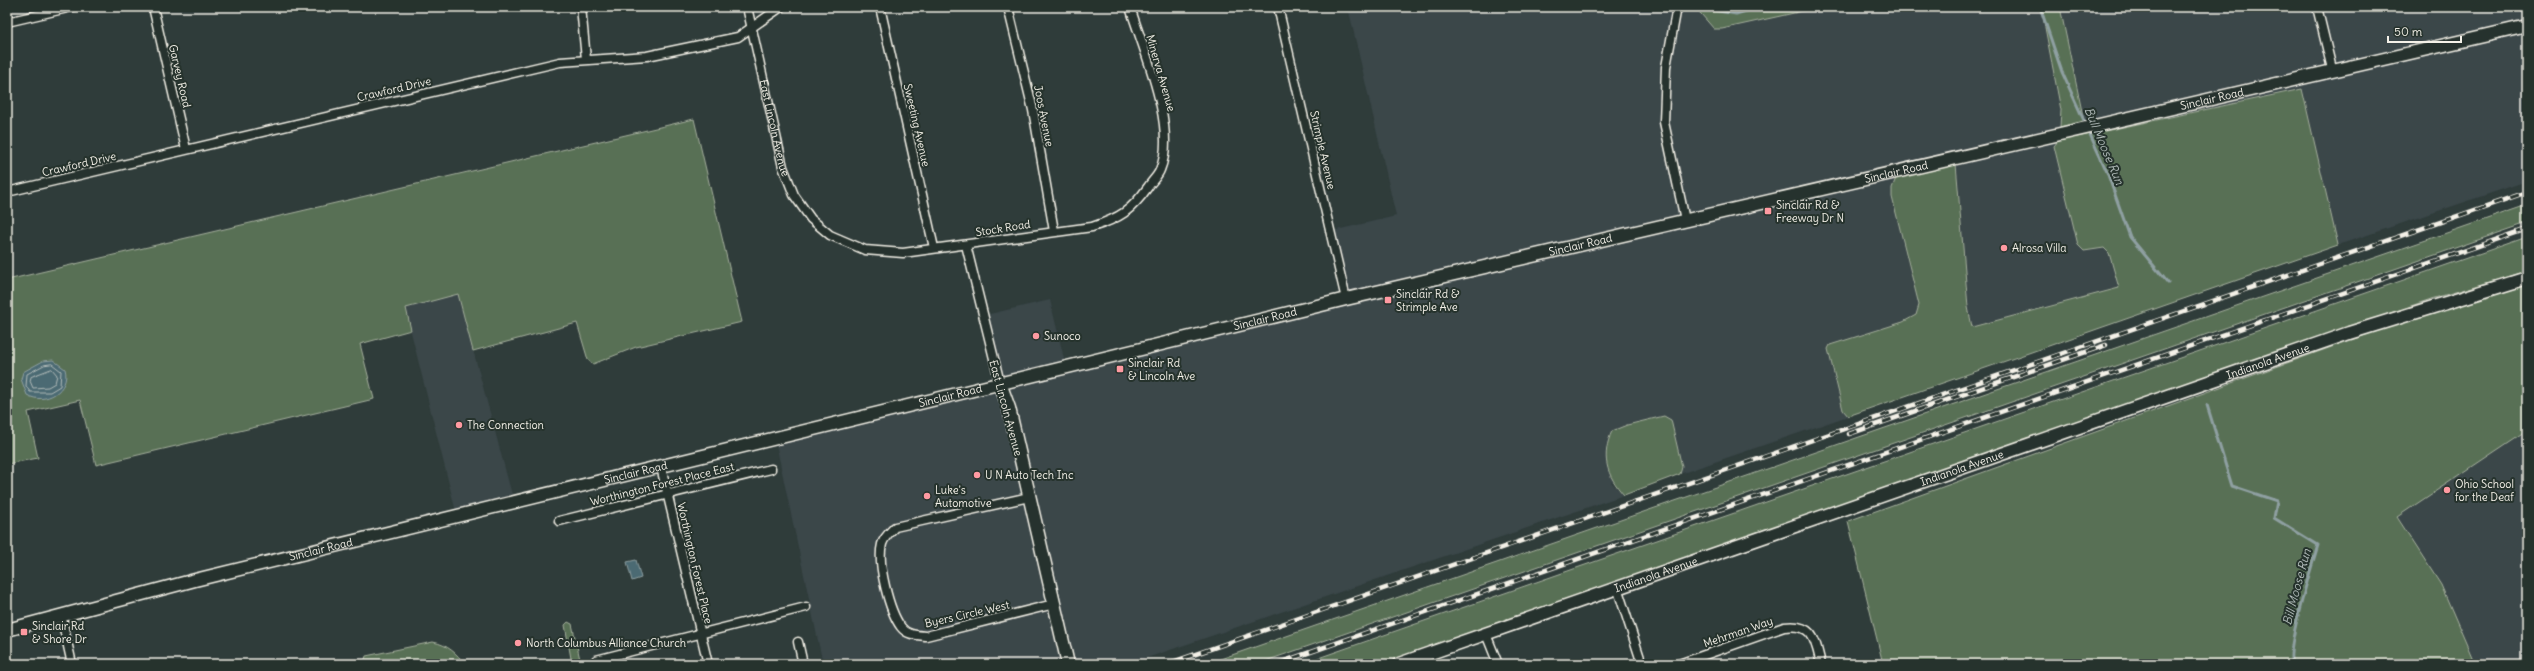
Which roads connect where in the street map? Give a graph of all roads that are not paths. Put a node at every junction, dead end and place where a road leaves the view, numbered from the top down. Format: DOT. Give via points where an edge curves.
graph roads {
  1 [pos="72,7"];
  2 [pos="153,7"];
  3 [pos="582,7"];
  4 [pos="747,7"];
  5 [pos="781,7"];
  6 [pos="880,7"];
  7 [pos="1008,7"];
  8 [pos="1130,7"];
  9 [pos="1278,7"];
  10 [pos="1677,7"];
  11 [pos="2317,7"];
  12 [pos="7,22"];
  13 [pos="2527,26"];
  14 [pos="752,28"];
  15 [pos="586,59"];
  16 [pos="2332,69"];
  17 [pos="186,149"];
  18 [pos="1160,170"];
  19 [pos="7,192"];
  20 [pos="1685,220"];
  21 [pos="1054,231"];
  22 [pos="830,235"];
  23 [pos="966,245"];
  24 [pos="934,248"];
  25 [pos="2527,278"];
  26 [pos="1346,299"];
  27 [pos="1000,383"];
  28 [pos="661,467"];
  29 [pos="770,469"];
  30 [pos="668,494"];
  31 [pos="1029,497"];
  32 [pos="559,521"];
  33 [pos="1618,587"];
  34 [pos="1054,604"];
  35 [pos="806,607"];
  36 [pos="61,615"];
  37 [pos="7,630"];
  38 [pos="701,634"];
  39 [pos="1486,634"];
  40 [pos="798,642"];
  41 [pos="596,660"];
  42 [pos="72,664"];
  43 [pos="708,664"];
  44 [pos="803,664"];
  45 [pos="1068,664"];
  46 [pos="1399,664"];
  47 [pos="1498,664"];
  48 [pos="1642,664"];
  49 [pos="1679,664"];
  50 [pos="1821,664"];
  1 -- 12 [label="street"];
  2 -- 17 [label="street, Garvey Road"];
  3 -- 15 [label="street"];
  4 -- 14 [label="street, East Lincoln Avenue"];
  5 -- 14 [label="street, Crawford Drive"];
  6 -- 24 [label="street, Sweeting Avenue"];
  7 -- 21 [label="street, Joos Avenue" via="1033,110"];
  8 -- 18 [label="street, Minerva Avenue" via="1161,106 1167,138"];
  9 -- 26 [label="street, Strimple Avenue"];
  10 -- 20 [label="street" via="1666,67 1664,122"];
  11 -- 16 [label="street"];
  13 -- 16 [label="main road, Sinclair Road"];
  14 -- 15 [label="street, Crawford Drive" via="738,37 683,50 648,56"];
  14 -- 22 [label="street, East Lincoln Avenue" via="783,167 794,195 811,220"];
  15 -- 17 [label="street, Crawford Drive" via="531,68"];
  16 -- 20 [label="main road, Sinclair Road"];
  17 -- 19 [label="street, Crawford Drive"];
  18 -- 21 [label="street, Stock Road" via="1133,207 1107,222 1092,227"];
  20 -- 26 [label="main road, Sinclair Road"];
  21 -- 23 [label="street, Stock Road"];
  22 -- 24 [label="street, Stock Road" via="865,250 902,253"];
  23 -- 24 [label="street, Stock Road"];
  23 -- 27 [label="street, East Lincoln Avenue"];
  25 -- 33 [label="main road, Indianola Avenue" via="2349,333"];
  26 -- 27 [label="main road, Sinclair Road"];
  27 -- 28 [label="main road, Sinclair Road"];
  27 -- 31 [label="main road, East Lincoln Avenue" via="1009,408"];
  28 -- 30 [label="street, Worthington Forest Place"];
  28 -- 36 [label="main road, Sinclair Road"];
  29 -- 30 [label="street, Worthington Forest Place East"];
  30 -- 32 [label="street, Worthington Forest Place East"];
  30 -- 38 [label="street, Worthington Forest Place"];
  31 -- 34 [label="main road, East Lincoln Avenue"];
  31 -- 34 [label="street, Byers Circle West" via="895,527 882,543 881,554 887,592 901,627 912,635 926,636"];
  33 -- 39 [label="main road, Indianola Avenue"];
  33 -- 48 [label="street"];
  34 -- 45 [label="main road, East Lincoln Avenue"];
  35 -- 38 [label="street"];
  36 -- 37 [label="main road, Sinclair Road"];
  36 -- 42 [label="street"];
  38 -- 41 [label="street"];
  38 -- 43 [label="street, Worthington Forest Place"];
  39 -- 46 [label="main road, Indianola Avenue"];
  39 -- 47 [label="street"];
  40 -- 44 [label="street"];
  49 -- 50 [label="street, Mehrman Way" via="1784,627 1794,626 1811,633 1816,641"];
}
